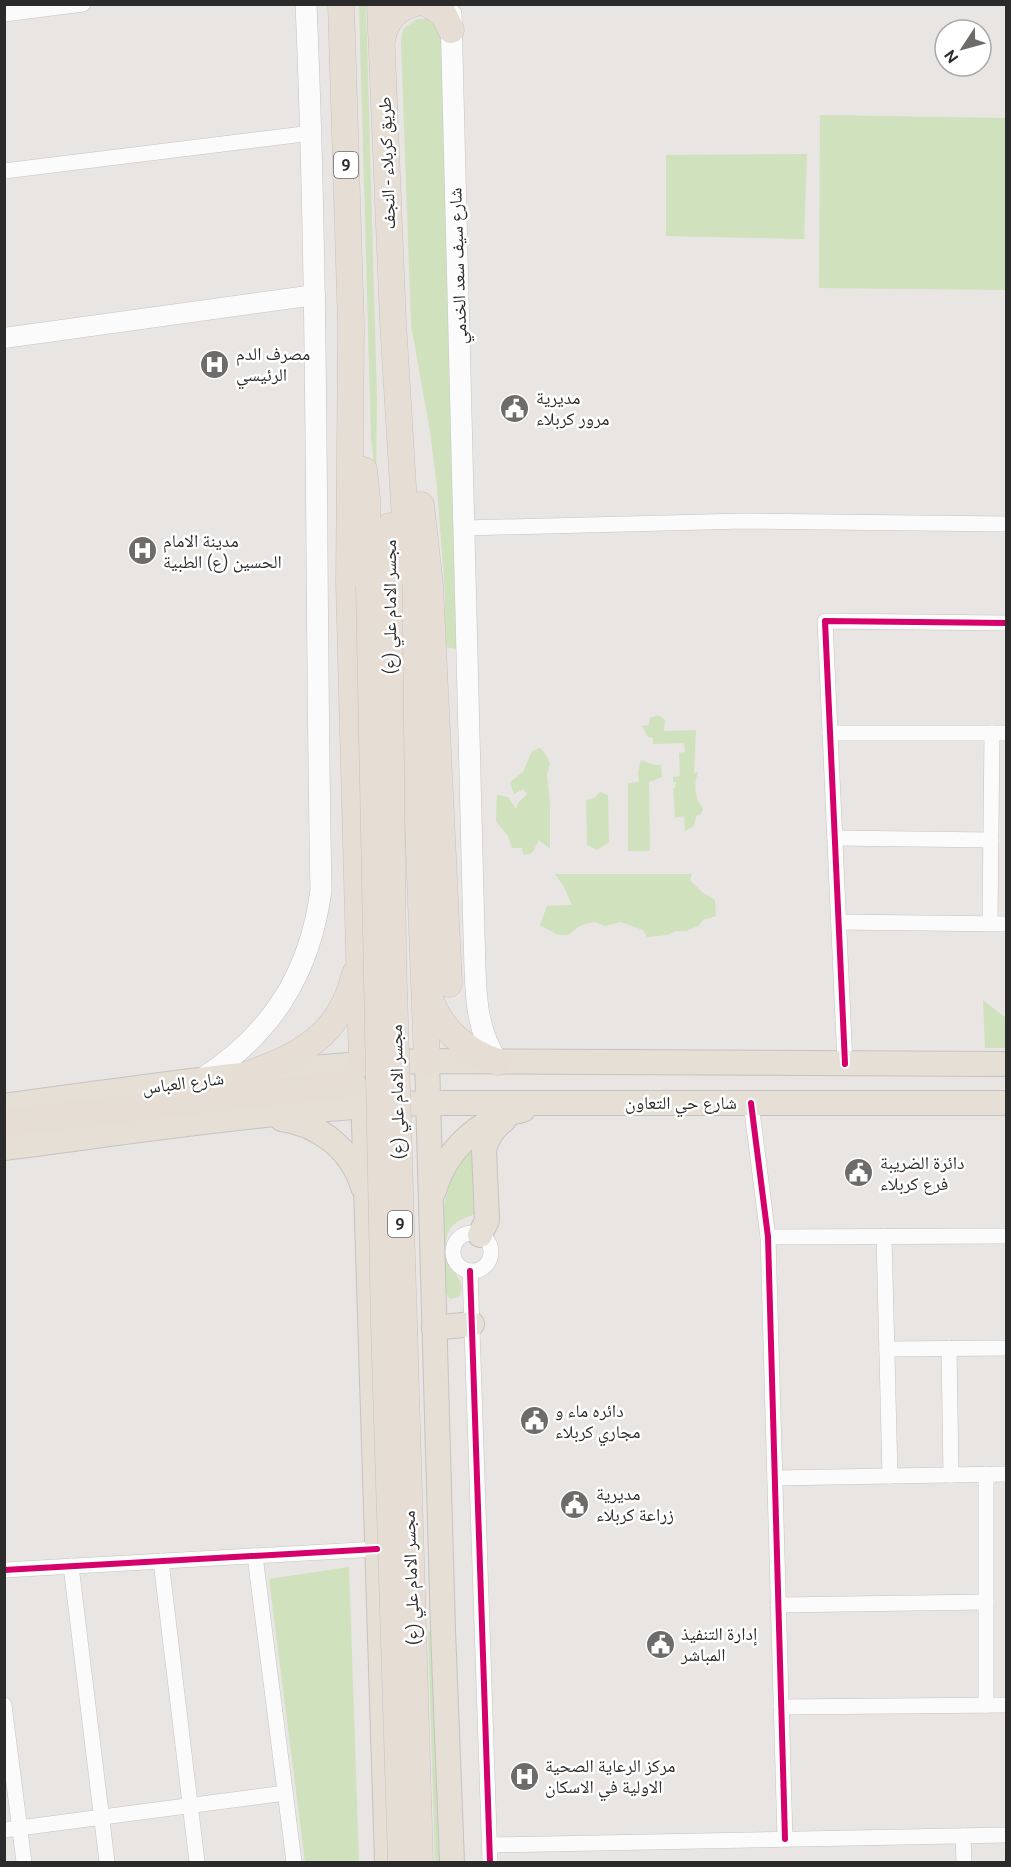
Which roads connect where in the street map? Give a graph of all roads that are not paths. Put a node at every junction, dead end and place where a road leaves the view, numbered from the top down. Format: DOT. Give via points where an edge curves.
graph roads {
  1 [pos="83,4"];
  2 [pos="306,4"];
  3 [pos="341,4"];
  4 [pos="380,4"];
  5 [pos="413,4"];
  6 [pos="427,4"];
  7 [pos="4,14"];
  8 [pos="451,17"];
  9 [pos="382,40"];
  10 [pos="312,133"];
  11 [pos="4,171"];
  12 [pos="315,295"];
  13 [pos="393,322"];
  14 [pos="351,326"];
  15 [pos="4,338"];
  16 [pos="400,417"];
  17 [pos="1006,524"];
  18 [pos="465,528"];
  19 [pos="379,585"];
  20 [pos="1006,623"];
  21 [pos="999,733"];
  22 [pos="830,734"];
  23 [pos="835,838"];
  24 [pos="991,840"];
  25 [pos="422,907"];
  26 [pos="358,910"];
  27 [pos="839,922"];
  28 [pos="990,923"];
  29 [pos="1006,924"];
  30 [pos="359,950"];
  31 [pos="424,972"];
  32 [pos="449,984"];
  33 [pos="427,1060"];
  34 [pos="498,1062"];
  35 [pos="845,1064"];
  36 [pos="894,1064"];
  37 [pos="945,1064"];
  38 [pos="1006,1064"];
  39 [pos="243,1076"];
  40 [pos="200,1080"];
  41 [pos="359,1084"];
  42 [pos="428,1103"];
  43 [pos="553,1103"];
  44 [pos="751,1103"];
  45 [pos="894,1103"];
  46 [pos="947,1103"];
  47 [pos="1006,1103"];
  48 [pos="4,1106"];
  49 [pos="516,1111"];
  50 [pos="252,1117"];
  51 [pos="4,1123"];
  52 [pos="4,1148"];
  53 [pos="367,1205"];
  54 [pos="431,1208"];
  55 [pos="480,1235"];
  56 [pos="884,1236"];
  57 [pos="1006,1236"];
  58 [pos="768,1237"];
  59 [pos="470,1271"];
  60 [pos="472,1324"];
  61 [pos="434,1328"];
  62 [pos="949,1348"];
  63 [pos="1006,1348"];
  64 [pos="887,1349"];
  65 [pos="986,1474"];
  66 [pos="1006,1474"];
  67 [pos="951,1475"];
  68 [pos="890,1476"];
  69 [pos="775,1478"];
  70 [pos="377,1549"];
  71 [pos="255,1556"];
  72 [pos="161,1561"];
  73 [pos="71,1566"];
  74 [pos="4,1570"];
  75 [pos="441,1574"];
  76 [pos="378,1577"];
  77 [pos="986,1602"];
  78 [pos="778,1605"];
  79 [pos="380,1630"];
  80 [pos="443,1630"];
  81 [pos="986,1705"];
  82 [pos="1006,1705"];
  83 [pos="5,1706"];
  84 [pos="781,1707"];
  85 [pos="285,1792"];
  86 [pos="190,1805"];
  87 [pos="101,1817"];
  88 [pos="12,1829"];
  89 [pos="1006,1835"];
  90 [pos="963,1836"];
  91 [pos="785,1839"];
  92 [pos="490,1845"];
  93 [pos="24,1863"];
  94 [pos="107,1863"];
  95 [pos="197,1863"];
  96 [pos="294,1863"];
  97 [pos="387,1863"];
  98 [pos="401,1863"];
  99 [pos="420,1863"];
  100 [pos="452,1863"];
  101 [pos="490,1863"];
  102 [pos="964,1863"];
  1 -- 7 [label="street"];
  2 -- 10 [label="main road"];
  3 -- 14 [label="highway, 9"];
  4 -- 9 [label="highway, طريق كربلاء - النجف / 9"];
  5 -- 9 [label="highway" via="392,16"];
  6 -- 8 [label="highway"];
  8 -- 18 [label="main road, شارع سيف سعد الخدمي"];
  9 -- 13 [label="highway, طريق كربلاء - النجف / 9"];
  10 -- 11 [label="street"];
  10 -- 12 [label="main road"];
  12 -- 15 [label="street"];
  12 -- 40 [label="main road" via="319,908 304,960 278,1007 243,1048"];
  13 -- 16 [label="highway"];
  13 -- 19 [label="highway, مجسر الامام علي (ع) / 9"];
  14 -- 19 [label="highway, مجسر الامام علي (ع) / 9"];
  14 -- 26 [label="highway" via="349,584"];
  16 -- 25 [label="highway"];
  16 -- 32 [label="highway" via="418,487 430,585"];
  17 -- 18 [label="street" via="744,521"];
  18 -- 34 [label="main road, شارع سيف سعد الخدمي" via="478,1011"];
  19 -- 98 [label="highway, مجسر الامام علي (ع) / 9, bridge" via="383,1277"];
  19 -- 99 [label="highway, مجسر الامام علي (ع) / 9, bridge"];
  20 -- 22 [label="street" via="825,621"];
  21 -- 22 [label="street"];
  21 -- 24 [label="street"];
  22 -- 23 [label="street"];
  23 -- 24 [label="street"];
  23 -- 27 [label="street"];
  24 -- 28 [label="street"];
  25 -- 26 [label="highway"];
  25 -- 31 [label="highway"];
  26 -- 30 [label="highway"];
  27 -- 28 [label="street"];
  27 -- 35 [label="street"];
  28 -- 29 [label="street"];
  30 -- 39 [label="highway" via="348,997 321,1036 296,1055"];
  30 -- 41 [label="highway"];
  31 -- 33 [label="highway"];
  31 -- 34 [label="highway" via="430,999 447,1029 473,1052"];
  33 -- 34 [label="main road"];
  33 -- 41 [label="main road"];
  33 -- 42 [label="main road"];
  34 -- 35 [label="main road"];
  35 -- 36 [label="main road"];
  36 -- 37 [label="main road"];
  36 -- 45 [label="main road" via="903,1084"];
  37 -- 38 [label="main road"];
  37 -- 46 [label="main road" via="937,1084"];
  39 -- 40 [label="main road, شارع العباس"];
  39 -- 41 [label="main road, شارع العباس"];
  40 -- 48 [label="main road, شارع العباس"];
  41 -- 42 [label="main road, شارع حي التعاون"];
  41 -- 50 [label="main road"];
  41 -- 51 [label="highway"];
  41 -- 53 [label="main road"];
  42 -- 43 [label="main road, شارع حي التعاون"];
  42 -- 54 [label="main road"];
  43 -- 44 [label="main road, شارع حي التعاون"];
  43 -- 49 [label="main road"];
  44 -- 45 [label="main road, شارع حي التعاون"];
  44 -- 58 [label="street"];
  45 -- 46 [label="main road, شارع حي التعاون"];
  46 -- 47 [label="main road, شارع حي التعاون"];
  49 -- 54 [label="main road" via="479,1128 455,1149 439,1177"];
  49 -- 55 [label="main road" via="498,1124 486,1143 487,1220"];
  50 -- 52 [label="main road"];
  50 -- 53 [label="main road" via="295,1121 336,1144 351,1161"];
  53 -- 70 [label="main road"];
  54 -- 61 [label="main road"];
  55 -- 59 [label="street" via="488,1240 490,1259 482,1268"];
  55 -- 59 [label="street" via="464,1234 453,1248 455,1261"];
  56 -- 57 [label="street"];
  56 -- 58 [label="street"];
  56 -- 64 [label="street"];
  58 -- 69 [label="street"];
  59 -- 60 [label="street"];
  60 -- 61 [label="main road"];
  60 -- 92 [label="street"];
  61 -- 75 [label="main road"];
  62 -- 63 [label="street"];
  62 -- 64 [label="street"];
  62 -- 67 [label="street"];
  64 -- 68 [label="street"];
  65 -- 66 [label="street"];
  65 -- 67 [label="street"];
  65 -- 77 [label="street"];
  67 -- 68 [label="street"];
  68 -- 69 [label="street"];
  69 -- 78 [label="street"];
  70 -- 71 [label="street"];
  70 -- 76 [label="main road"];
  71 -- 72 [label="street"];
  71 -- 85 [label="street"];
  72 -- 73 [label="street"];
  72 -- 86 [label="street"];
  73 -- 74 [label="street"];
  73 -- 87 [label="street"];
  75 -- 76 [label="main road" via="426,1588 405,1591"];
  75 -- 80 [label="main road"];
  76 -- 79 [label="main road"];
  77 -- 78 [label="street"];
  77 -- 81 [label="street"];
  78 -- 84 [label="street"];
  79 -- 80 [label="main road" via="395,1614 416,1611 427,1614"];
  79 -- 97 [label="main road"];
  80 -- 100 [label="main road"];
  81 -- 82 [label="street"];
  81 -- 84 [label="street"];
  83 -- 88 [label="street"];
  84 -- 91 [label="street"];
  85 -- 86 [label="street"];
  85 -- 96 [label="street"];
  86 -- 87 [label="street"];
  86 -- 95 [label="street"];
  87 -- 88 [label="street"];
  87 -- 94 [label="street"];
  88 -- 93 [label="street"];
  89 -- 90 [label="street"];
  90 -- 91 [label="street"];
  90 -- 102 [label="street"];
  91 -- 92 [label="street"];
  92 -- 101 [label="street"];
}
